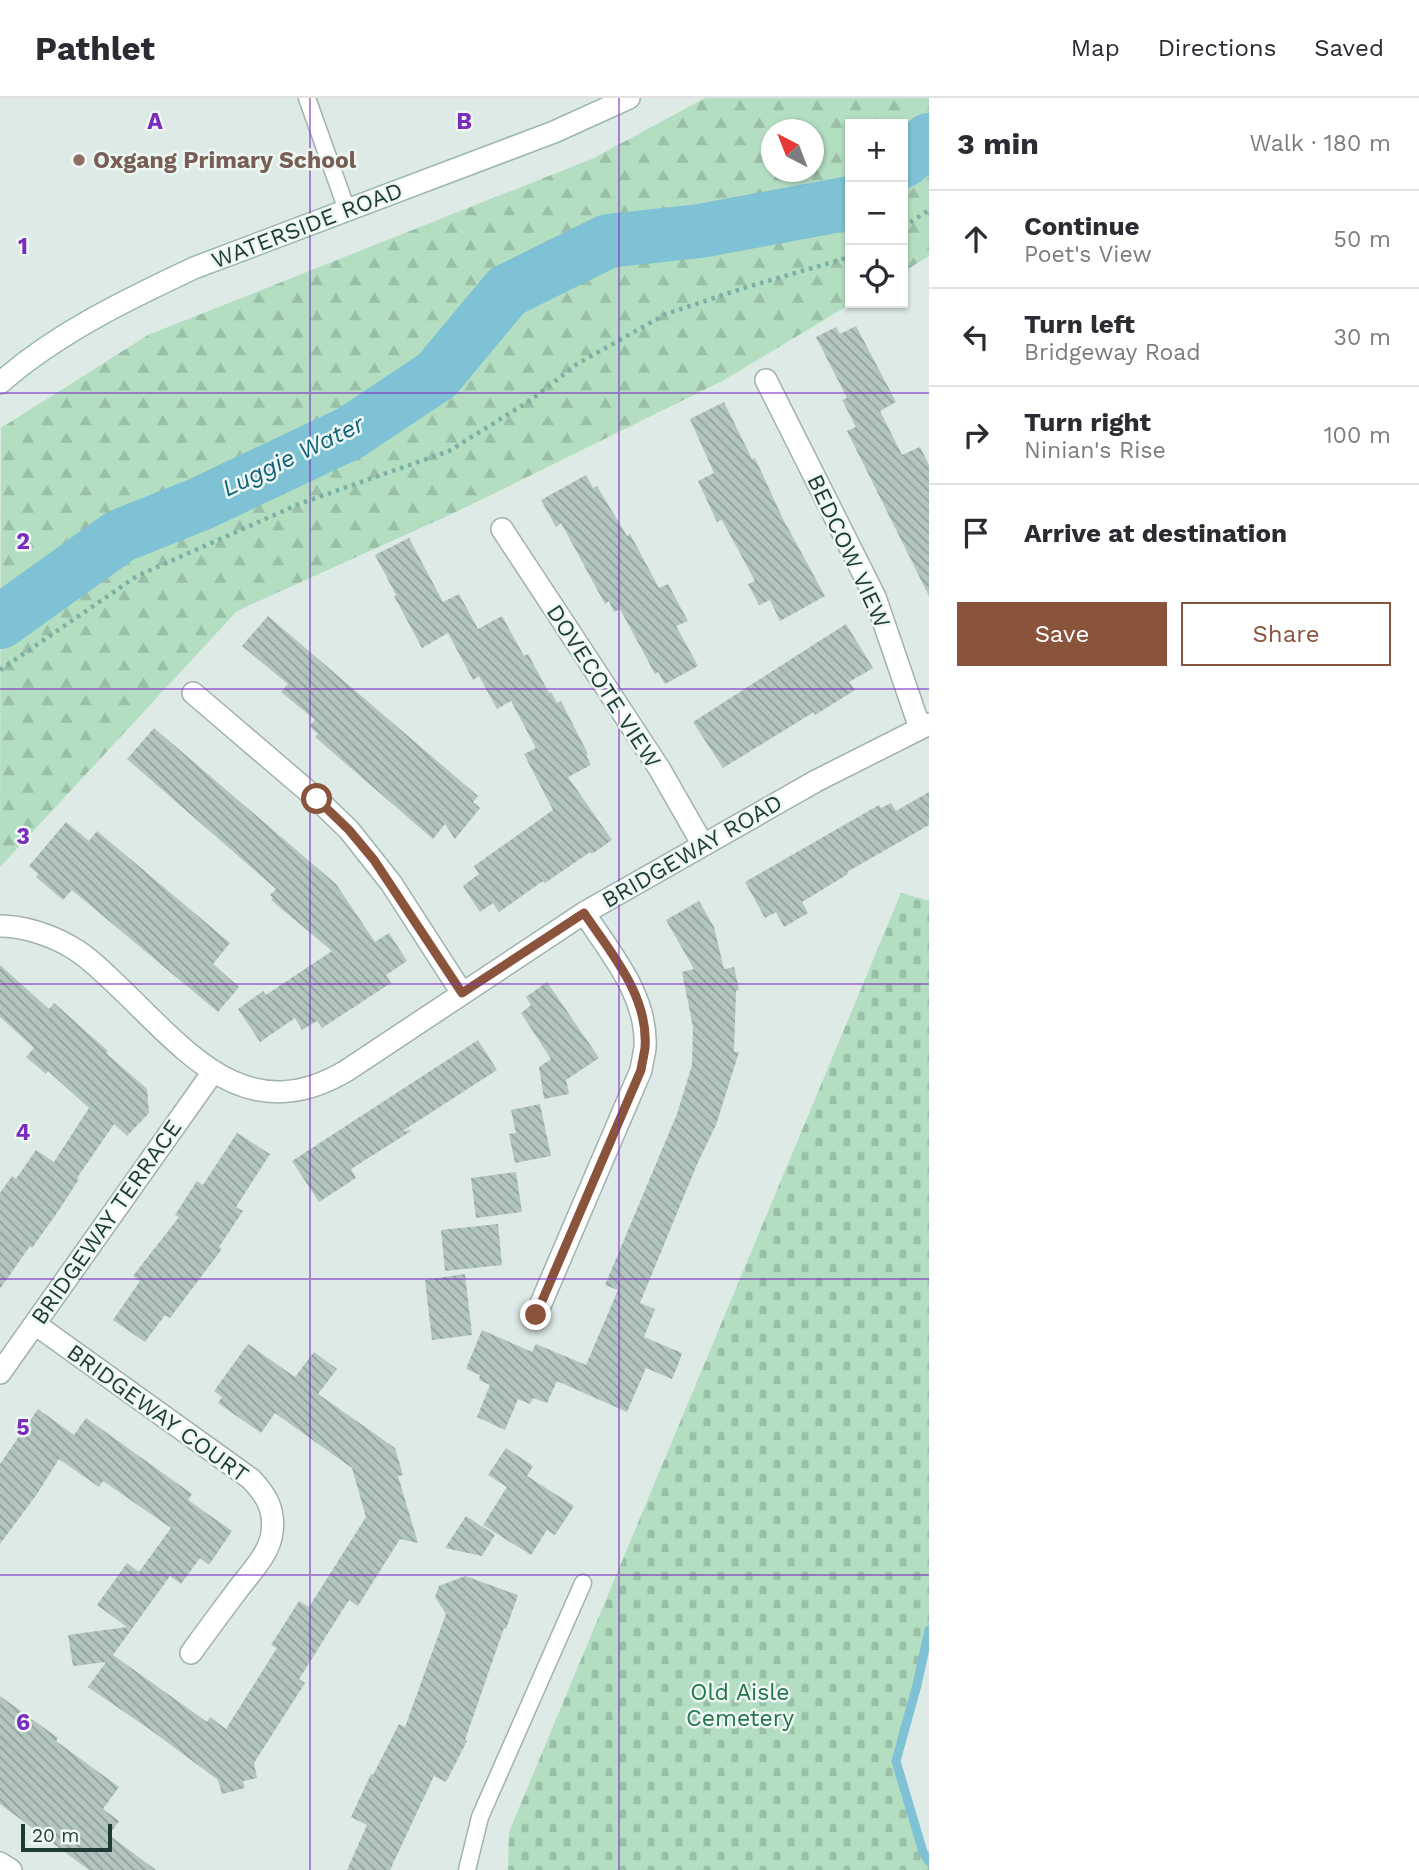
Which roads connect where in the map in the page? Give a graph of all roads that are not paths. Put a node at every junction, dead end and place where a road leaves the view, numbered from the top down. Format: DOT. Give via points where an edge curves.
graph roads {
  1 [pos="307,98"];
  2 [pos="629,98"];
  3 [pos="347,210"];
  4 [pos="766,380"];
  5 [pos="0,383"];
  6 [pos="502,528"];
  7 [pos="193,693"];
  8 [pos="924,726"];
  9 [pos="703,845"];
  10 [pos="584,913"];
  11 [pos="0,926"];
  12 [pos="462,993"];
  13 [pos="213,1072"];
  14 [pos="536,1315"];
  15 [pos="35,1324"];
  16 [pos="0,1373"];
  17 [pos="583,1583"];
  18 [pos="191,1653"];
  19 [pos="0,1863"];
  20 [pos="11,1870"];
  21 [pos="467,1870"];
  1 -- 3 [label="lane"];
  2 -- 3 [label="street, WATERSIDE ROAD" via="554,132"];
  3 -- 5 [label="street, WATERSIDE ROAD" via="150,289 76,328"];
  4 -- 8 [label="street, BEDCOW VIEW" via="875,597"];
  6 -- 9 [label="street, DOVECOTE VIEW" via="659,768"];
  7 -- 12 [label="street" via="349,830 391,883"];
  8 -- 9 [label="street, BRIDGEWAY ROAD"];
  9 -- 10 [label="street, BRIDGEWAY ROAD"];
  10 -- 12 [label="street, BRIDGEWAY ROAD"];
  10 -- 14 [label="street" via="638,1000 645,1048 637,1079"];
  11 -- 13 [label="street, BRIDGEWAY ROAD" via="42,934 71,947"];
  12 -- 13 [label="street, BRIDGEWAY ROAD" via="325,1083 278,1093 234,1084"];
  13 -- 15 [label="street, BRIDGEWAY TERRACE"];
  15 -- 16 [label="street, BRIDGEWAY TERRACE"];
  15 -- 18 [label="street, BRIDGEWAY COURT" via="251,1479 269,1502 272,1535 264,1553"];
  17 -- 21 [label="lane" via="480,1817"];
  19 -- 20 [label="street"];
}
